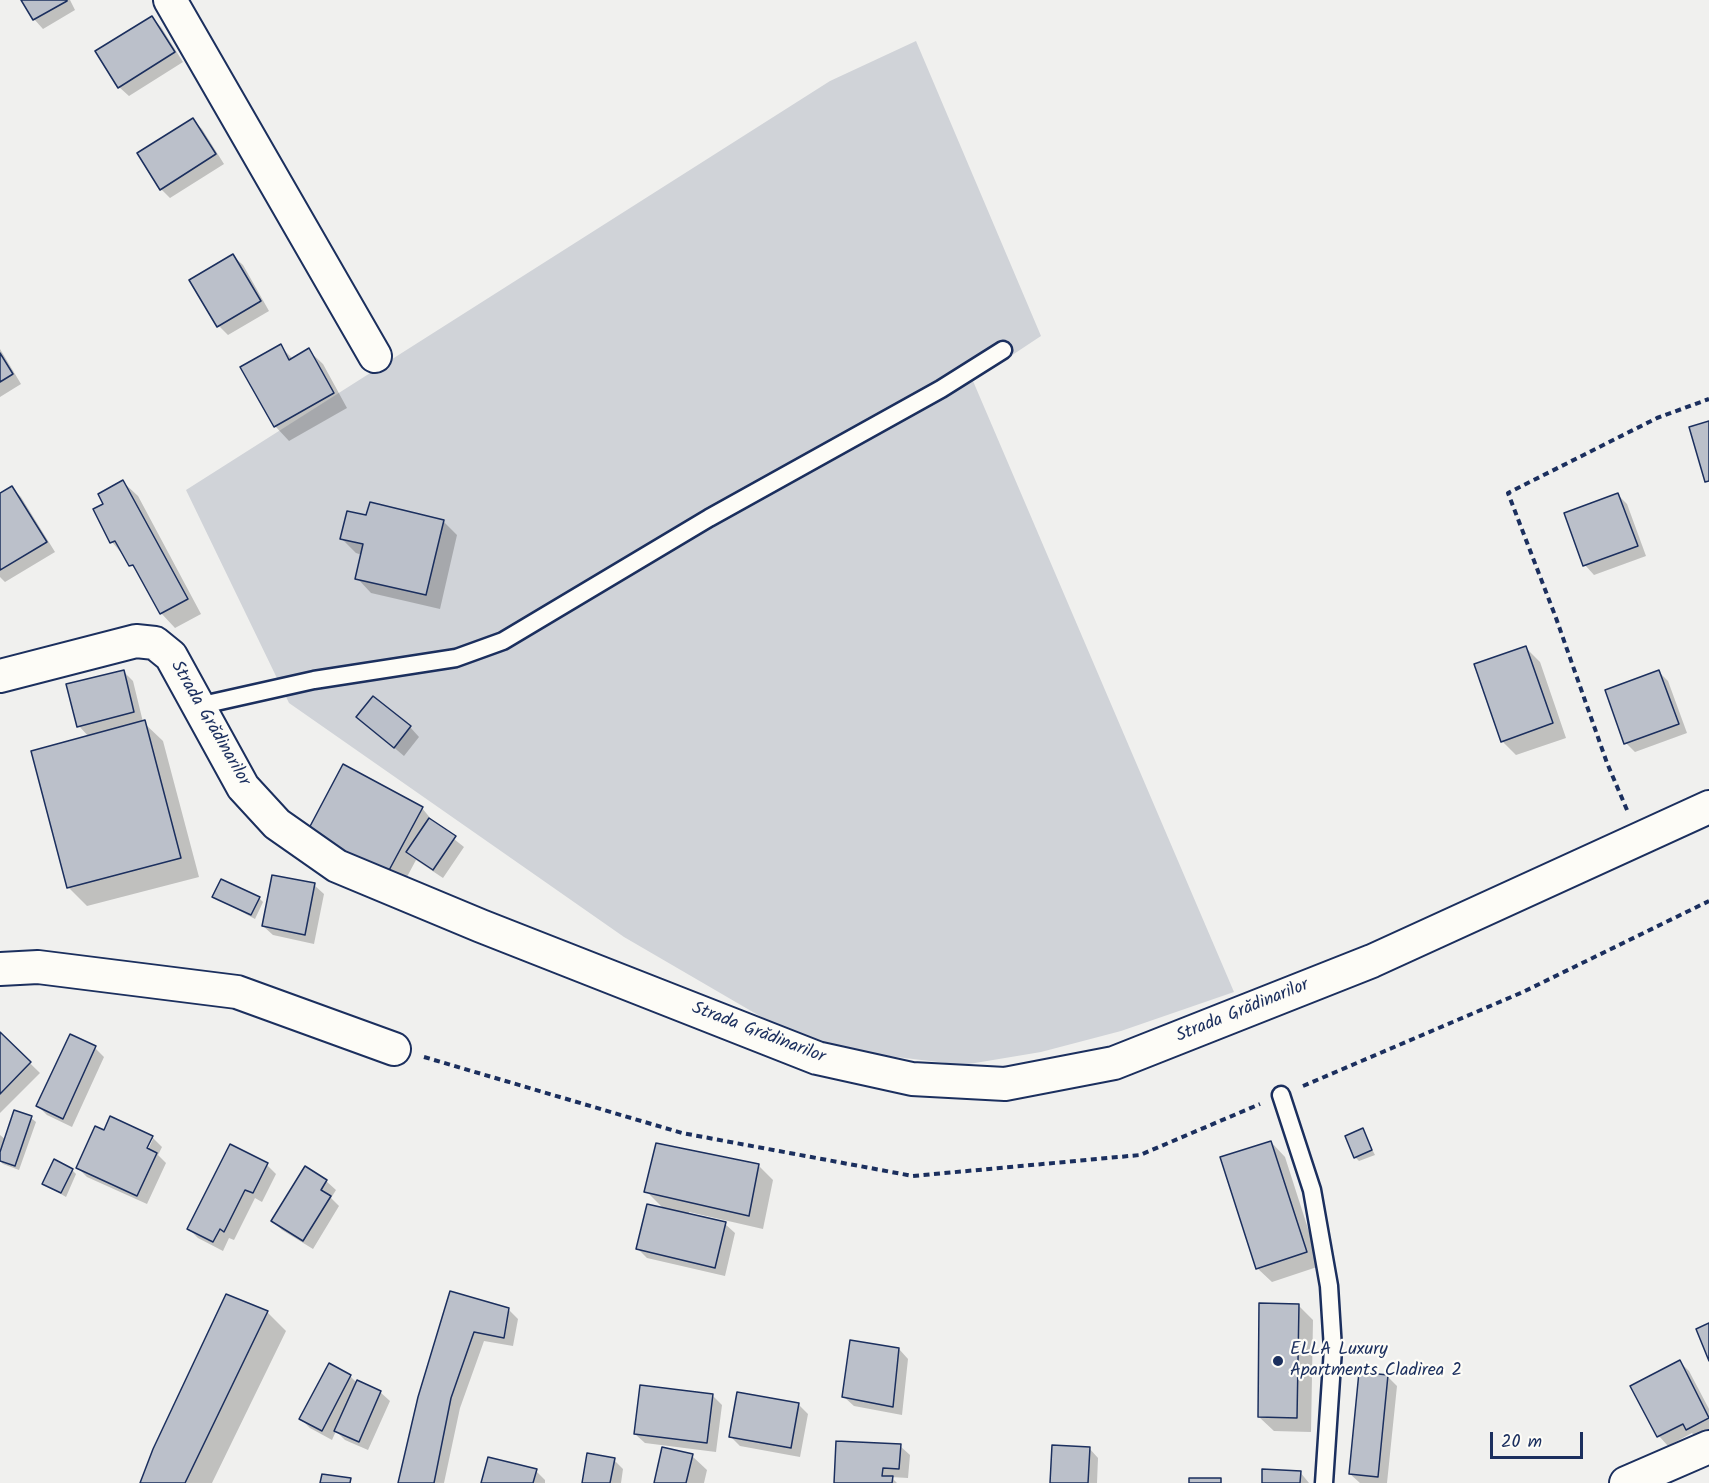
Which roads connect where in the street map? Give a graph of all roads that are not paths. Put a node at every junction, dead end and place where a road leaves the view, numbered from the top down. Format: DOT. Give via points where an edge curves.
graph roads {
  1 [pos="170,0"];
  2 [pos="1003,350"];
  3 [pos="375,356"];
  4 [pos="0,676"];
  5 [pos="198,706"];
  6 [pos="1709,807"];
  7 [pos="0,969"];
  8 [pos="394,1048"];
  9 [pos="1281,1095"];
  10 [pos="1709,1447"];
  11 [pos="1324,1483"];
  12 [pos="1626,1483"];
  1 -- 3 [label="street"];
  2 -- 5 [label="lane" via="503,641 456,658 314,680"];
  4 -- 5 [label="street, Strada Grădinarilor" via="136,641 155,643 171,656"];
  5 -- 6 [label="street, Strada Grădinarilor" via="243,787 277,824 337,866 817,1058 912,1080 1005,1084 1114,1063 1372,961"];
  7 -- 8 [label="street" via="38,967 237,992"];
  9 -- 11 [label="lane" via="1312,1190 1329,1286 1333,1348"];
  10 -- 12 [label="street"];
}
